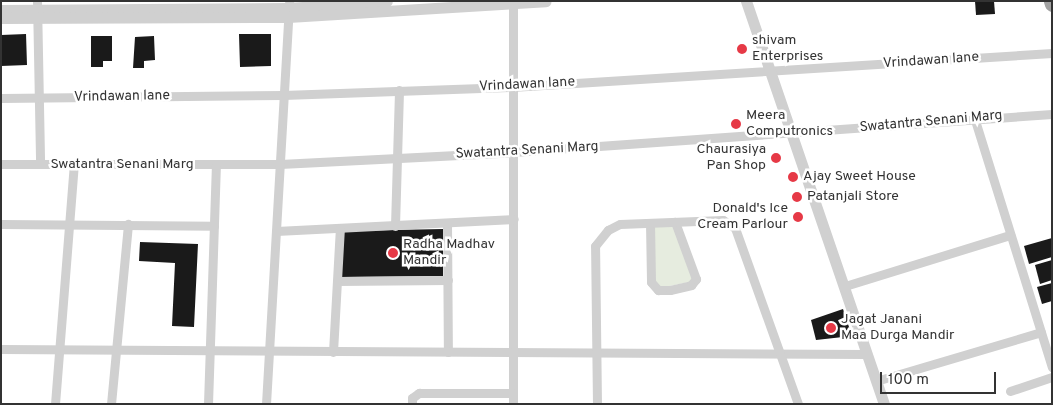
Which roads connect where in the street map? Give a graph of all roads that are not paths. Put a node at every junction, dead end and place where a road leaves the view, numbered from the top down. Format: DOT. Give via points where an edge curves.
graph roads {
  1 [pos="546,1"];
  2 [pos="746,1"];
  3 [pos="513,2"];
  4 [pos="383,4"];
  5 [pos="288,8"];
  6 [pos="37,9"];
  7 [pos="1,10"];
  8 [pos="1,18"];
  9 [pos="1052,53"];
  10 [pos="773,72"];
  11 [pos="512,87"];
  12 [pos="399,90"];
  13 [pos="283,95"];
  14 [pos="1,98"];
  15 [pos="37,98"];
  16 [pos="1052,114"];
  17 [pos="974,117"];
  18 [pos="794,133"];
  19 [pos="514,152"];
  20 [pos="396,158"];
  21 [pos="1,164"];
  22 [pos="40,164"];
  23 [pos="74,164"];
  24 [pos="280,164"];
  25 [pos="216,166"];
  26 [pos="514,219"];
  27 [pos="69,222"];
  28 [pos="675,222"];
  29 [pos="650,223"];
  30 [pos="1,224"];
  31 [pos="128,224"];
  32 [pos="447,224"];
  33 [pos="214,226"];
  34 [pos="395,226"];
  35 [pos="340,228"];
  36 [pos="276,231"];
  37 [pos="1010,235"];
  38 [pos="448,280"];
  39 [pos="337,281"];
  40 [pos="845,286"];
  41 [pos="1041,332"];
  42 [pos="1,349"];
  43 [pos="58,349"];
  44 [pos="514,349"];
  45 [pos="115,350"];
  46 [pos="211,351"];
  47 [pos="269,352"];
  48 [pos="333,352"];
  49 [pos="448,352"];
  50 [pos="599,353"];
  51 [pos="782,354"];
  52 [pos="867,354"];
  53 [pos="1052,367"];
  54 [pos="1052,378"];
  55 [pos="876,381"];
  56 [pos="1010,391"];
  57 [pos="513,392"];
  58 [pos="56,404"];
  59 [pos="112,404"];
  60 [pos="208,404"];
  61 [pos="266,404"];
  62 [pos="412,404"];
  63 [pos="513,404"];
  64 [pos="597,404"];
  65 [pos="798,404"];
  66 [pos="884,404"];
  1 -- 3 [label="street"];
  2 -- 10 [label="street"];
  3 -- 4 [label="street"];
  3 -- 11 [label="street"];
  4 -- 5 [label="street"];
  5 -- 6 [label="street"];
  5 -- 13 [label="street"];
  6 -- 7 [label="street"];
  6 -- 8 [label="street"];
  6 -- 15 [label="street"];
  9 -- 10 [label="street, Vrindawan lane"];
  10 -- 11 [label="street, Vrindawan lane"];
  10 -- 18 [label="street"];
  11 -- 12 [label="street, Vrindawan lane"];
  11 -- 19 [label="street"];
  12 -- 13 [label="street, Vrindawan lane"];
  12 -- 20 [label="street"];
  13 -- 15 [label="street, Vrindawan lane"];
  13 -- 24 [label="street"];
  14 -- 15 [label="street, Vrindawan lane"];
  15 -- 22 [label="street"];
  16 -- 17 [label="street, Swatantra Senani Marg"];
  17 -- 18 [label="street, Swatantra Senani Marg"];
  17 -- 37 [label="street"];
  18 -- 19 [label="street, Swatantra Senani Marg"];
  18 -- 40 [label="street"];
  19 -- 20 [label="street, Swatantra Senani Marg"];
  19 -- 26 [label="street"];
  20 -- 24 [label="street, Swatantra Senani Marg"];
  20 -- 34 [label="street"];
  21 -- 22 [label="street, Swatantra Senani Marg"];
  22 -- 23 [label="street, Swatantra Senani Marg"];
  23 -- 25 [label="street, Swatantra Senani Marg"];
  23 -- 27 [label="street"];
  24 -- 25 [label="street, Swatantra Senani Marg"];
  24 -- 36 [label="street"];
  25 -- 33 [label="street"];
  26 -- 32 [label="street"];
  26 -- 44 [label="street"];
  27 -- 30 [label="street"];
  27 -- 31 [label="street"];
  27 -- 43 [label="street"];
  28 -- 29 [label="street"];
  28 -- 29 [label="street" via="696,279 691,285 670,290 658,290 651,282"];
  28 -- 51 [label="street" via="723,220 735,228"];
  29 -- 50 [label="street" via="620,224 608,230 595,246"];
  31 -- 33 [label="street"];
  31 -- 45 [label="street"];
  32 -- 34 [label="street"];
  32 -- 38 [label="street"];
  33 -- 46 [label="street"];
  34 -- 35 [label="street"];
  35 -- 36 [label="street"];
  35 -- 39 [label="street"];
  36 -- 47 [label="street"];
  37 -- 40 [label="street"];
  37 -- 41 [label="street"];
  38 -- 39 [label="street"];
  38 -- 49 [label="street"];
  39 -- 48 [label="street"];
  40 -- 52 [label="street"];
  41 -- 53 [label="street"];
  41 -- 55 [label="street"];
  42 -- 43 [label="street"];
  43 -- 45 [label="street"];
  43 -- 58 [label="street"];
  44 -- 49 [label="street"];
  44 -- 50 [label="street"];
  44 -- 57 [label="street"];
  45 -- 46 [label="street"];
  45 -- 59 [label="street"];
  46 -- 47 [label="street"];
  46 -- 60 [label="street"];
  47 -- 48 [label="street"];
  47 -- 61 [label="street"];
  48 -- 49 [label="street"];
  50 -- 51 [label="street"];
  50 -- 64 [label="street"];
  51 -- 52 [label="street"];
  51 -- 65 [label="street"];
  52 -- 55 [label="street"];
  54 -- 56 [label="street"];
  55 -- 66 [label="street"];
  57 -- 62 [label="street" via="420,394 412,398"];
  57 -- 63 [label="street"];
}
